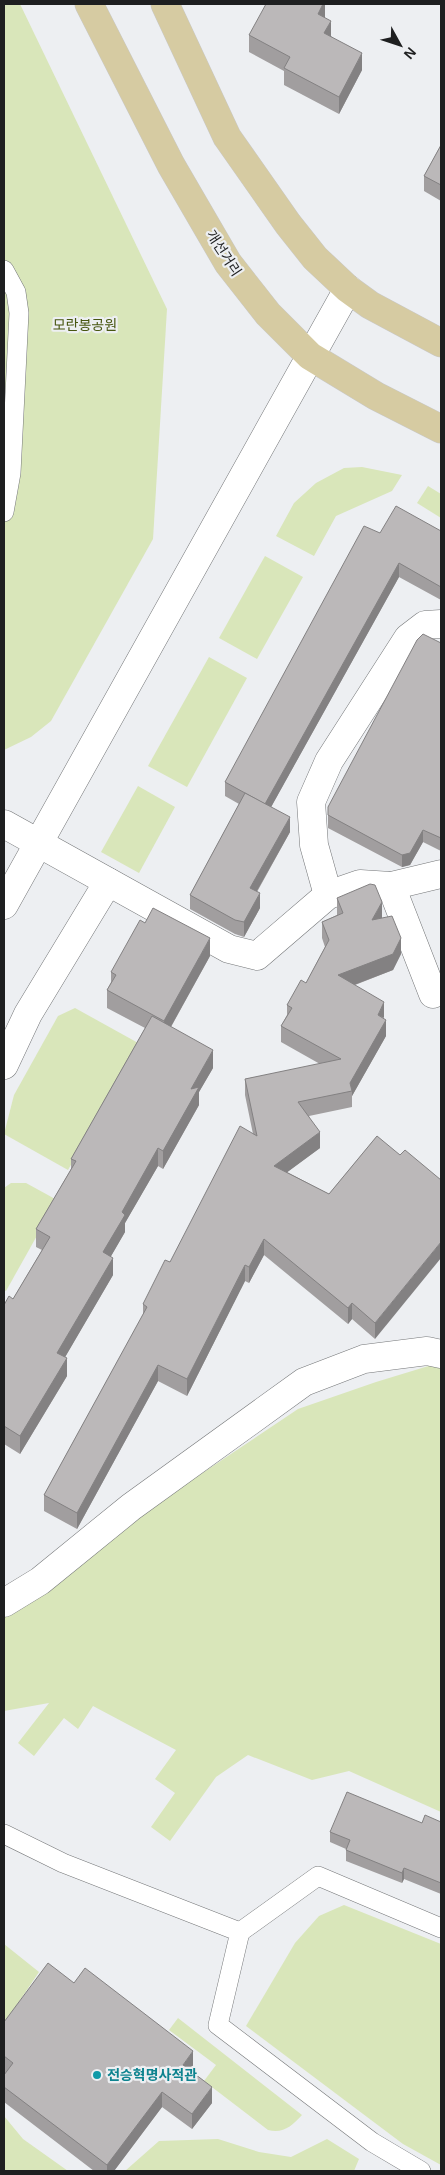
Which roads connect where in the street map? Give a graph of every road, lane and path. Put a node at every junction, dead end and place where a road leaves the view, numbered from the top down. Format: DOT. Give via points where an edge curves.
graph roads {
  1 [pos="88,4"];
  2 [pos="165,4"];
  3 [pos="4,270"];
  4 [pos="348,289"];
  5 [pos="441,343"];
  6 [pos="310,356"];
  7 [pos="441,429"];
  8 [pos="4,512"];
  9 [pos="441,624"];
  10 [pos="4,824"];
  11 [pos="39,843"];
  12 [pos="441,874"];
  13 [pos="108,882"];
  14 [pos="391,886"];
  15 [pos="328,895"];
  16 [pos="4,905"];
  17 [pos="433,994"];
  18 [pos="4,1065"];
  19 [pos="441,1354"];
  20 [pos="4,1603"];
  21 [pos="4,1834"];
  22 [pos="441,1928"];
  23 [pos="240,1932"];
  24 [pos="421,2171"];
  1 -- 6 [label="main road, 개선거리" via="171,165 228,263 268,314"];
  2 -- 4 [label="main road" via="227,137 315,258"];
  3 -- 8 [label="lane" via="16,292 19,313 11,473"];
  4 -- 5 [label="main road" via="370,305"];
  4 -- 6 [label="street"];
  6 -- 7 [label="main road, 개선거리" via="376,396"];
  6 -- 11 [label="street"];
  9 -- 15 [label="street" via="426,625 408,638 329,761 311,802 314,845"];
  10 -- 11 [label="street"];
  11 -- 13 [label="street"];
  11 -- 16 [label="street"];
  12 -- 14 [label="street"];
  13 -- 15 [label="street" via="229,950 257,956"];
  13 -- 18 [label="street" via="28,1014"];
  14 -- 15 [label="street" via="360,884"];
  14 -- 17 [label="street"];
  19 -- 20 [label="street" via="427,1351 364,1359 304,1382 131,1507 40,1581"];
  21 -- 23 [label="lane" via="63,1863"];
  22 -- 23 [label="lane" via="318,1876"];
  23 -- 24 [label="lane" via="218,2025 372,2142"];
}
